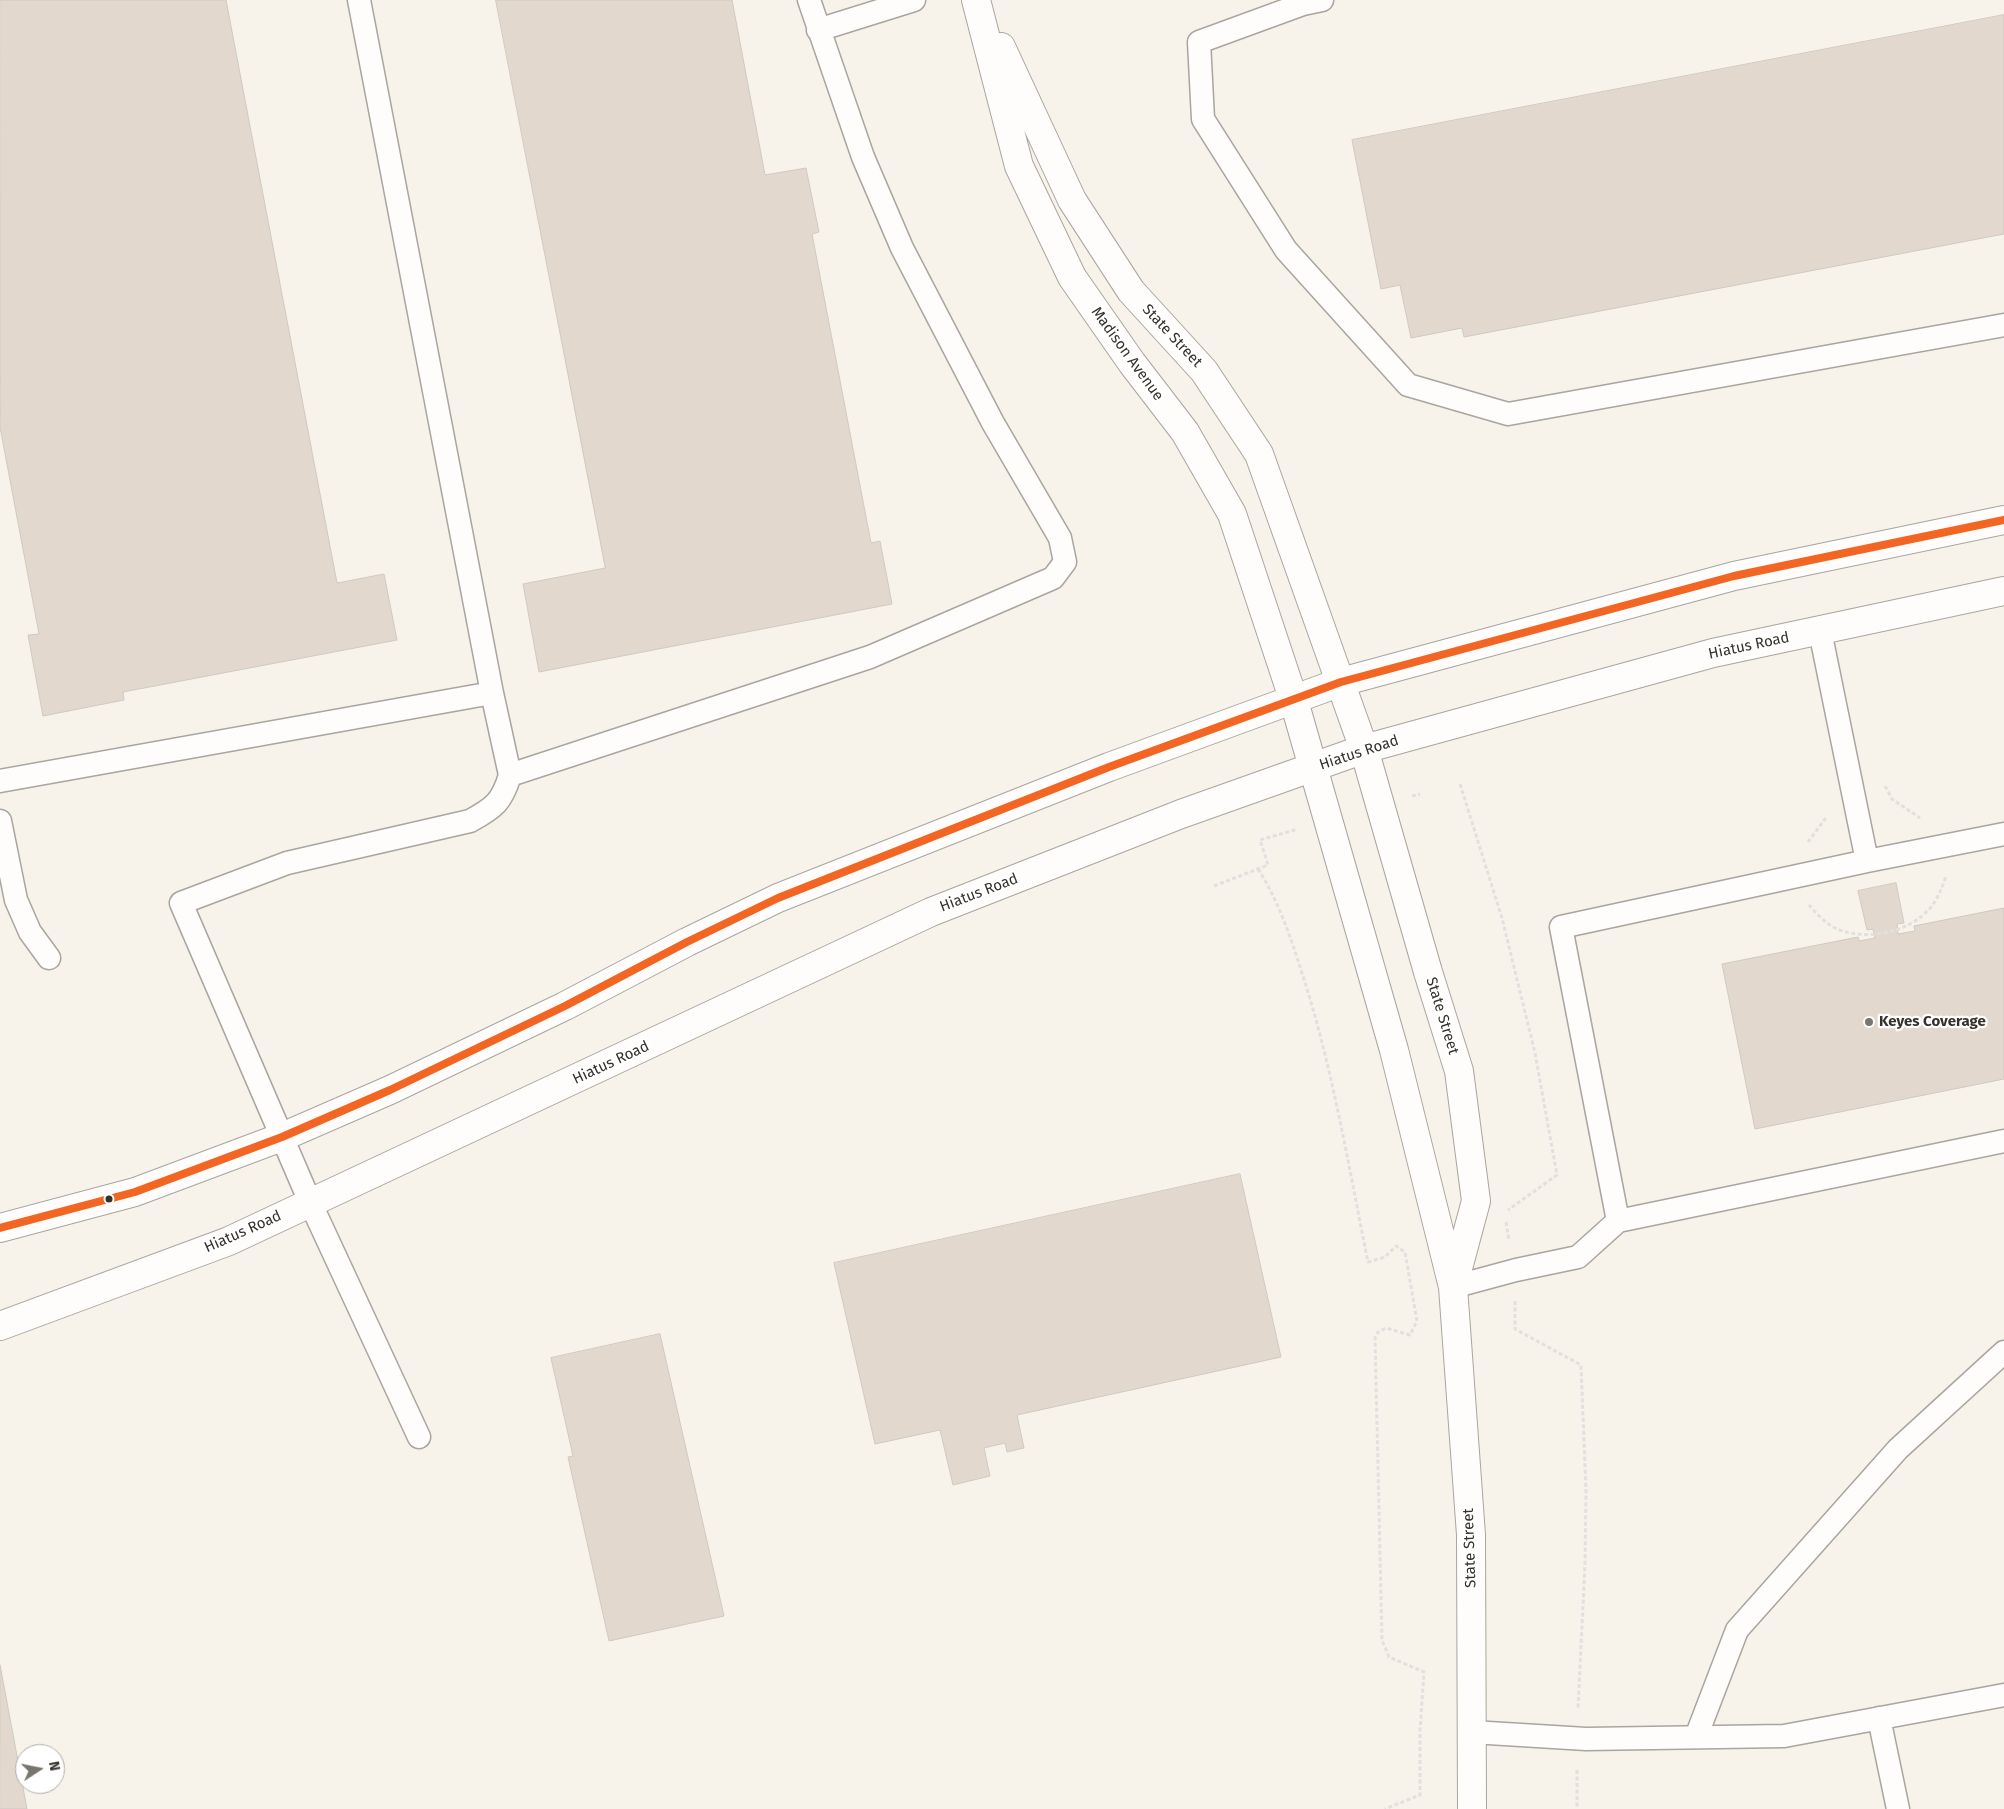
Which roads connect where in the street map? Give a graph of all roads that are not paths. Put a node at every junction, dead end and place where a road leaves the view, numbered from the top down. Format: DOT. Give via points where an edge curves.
graph roads {
  1 [pos="359,0"];
  2 [pos="809,0"];
  3 [pos="914,0"];
  4 [pos="977,0"];
  5 [pos="1322,0"];
  6 [pos="818,30"];
  7 [pos="2004,324"];
  8 [pos="2004,520"];
  9 [pos="2004,591"];
  10 [pos="1820,631"];
  11 [pos="1342,682"];
  12 [pos="492,693"];
  13 [pos="1294,701"];
  14 [pos="1364,749"];
  15 [pos="1312,768"];
  16 [pos="510,775"];
  17 [pos="0,781"];
  18 [pos="0,821"];
  19 [pos="2004,834"];
  20 [pos="1868,861"];
  21 [pos="49,958"];
  22 [pos="282,1137"];
  23 [pos="2004,1141"];
  24 [pos="310,1202"];
  25 [pos="1618,1222"];
  26 [pos="0,1228"];
  27 [pos="1453,1286"];
  28 [pos="0,1326"];
  29 [pos="2004,1352"];
  30 [pos="419,1437"];
  31 [pos="2004,1695"];
  32 [pos="1879,1718"];
  33 [pos="1472,1732"];
  34 [pos="1696,1738"];
  35 [pos="1472,1809"];
  36 [pos="1898,1809"];
  1 -- 12 [label="lane"];
  2 -- 6 [label="lane"];
  3 -- 6 [label="lane"];
  4 -- 11 [label="main road, State Street" via="1072,200 1130,291 1204,371 1259,454"];
  4 -- 13 [label="main road, Madison Avenue" via="1019,166 1072,277 1185,432 1232,514"];
  5 -- 7 [label="lane" via="1199,42 1203,119 1286,250 1408,385 1508,414"];
  6 -- 16 [label="lane" via="863,157 902,248 993,423 1060,538 1065,562 1053,578 870,657"];
  8 -- 11 [label="main road" via="1734,576"];
  9 -- 10 [label="main road, Hiatus Road"];
  10 -- 14 [label="main road, Hiatus Road" via="1713,653"];
  10 -- 20 [label="lane"];
  11 -- 13 [label="main road"];
  11 -- 14 [label="main road, State Street"];
  12 -- 16 [label="lane"];
  12 -- 17 [label="lane"];
  13 -- 15 [label="main road, Madison Avenue"];
  13 -- 22 [label="main road" via="1109,767 778,898 566,1006 390,1090"];
  14 -- 15 [label="main road, Hiatus Road"];
  14 -- 27 [label="main road, State Street" via="1459,1071 1476,1201"];
  15 -- 24 [label="main road, Hiatus Road" via="1181,814 932,912"];
  15 -- 27 [label="main road, State Street" via="1394,1050"];
  16 -- 22 [label="lane" via="504,794 489,811 470,821 287,863 181,903"];
  18 -- 21 [label="lane" via="16,900 30,932"];
  19 -- 20 [label="lane"];
  20 -- 25 [label="lane" via="1561,927"];
  22 -- 24 [label="lane"];
  22 -- 26 [label="main road" via="135,1192"];
  23 -- 25 [label="lane"];
  24 -- 28 [label="main road, Hiatus Road" via="229,1241"];
  24 -- 30 [label="lane"];
  25 -- 27 [label="lane" via="1578,1257"];
  27 -- 33 [label="main road, State Street" via="1471,1535"];
  29 -- 34 [label="lane" via="1898,1449 1737,1630"];
  31 -- 32 [label="lane"];
  32 -- 34 [label="lane" via="1784,1736"];
  32 -- 36 [label="lane"];
  33 -- 34 [label="lane" via="1586,1739"];
  33 -- 35 [label="main road, State Street"];
}
